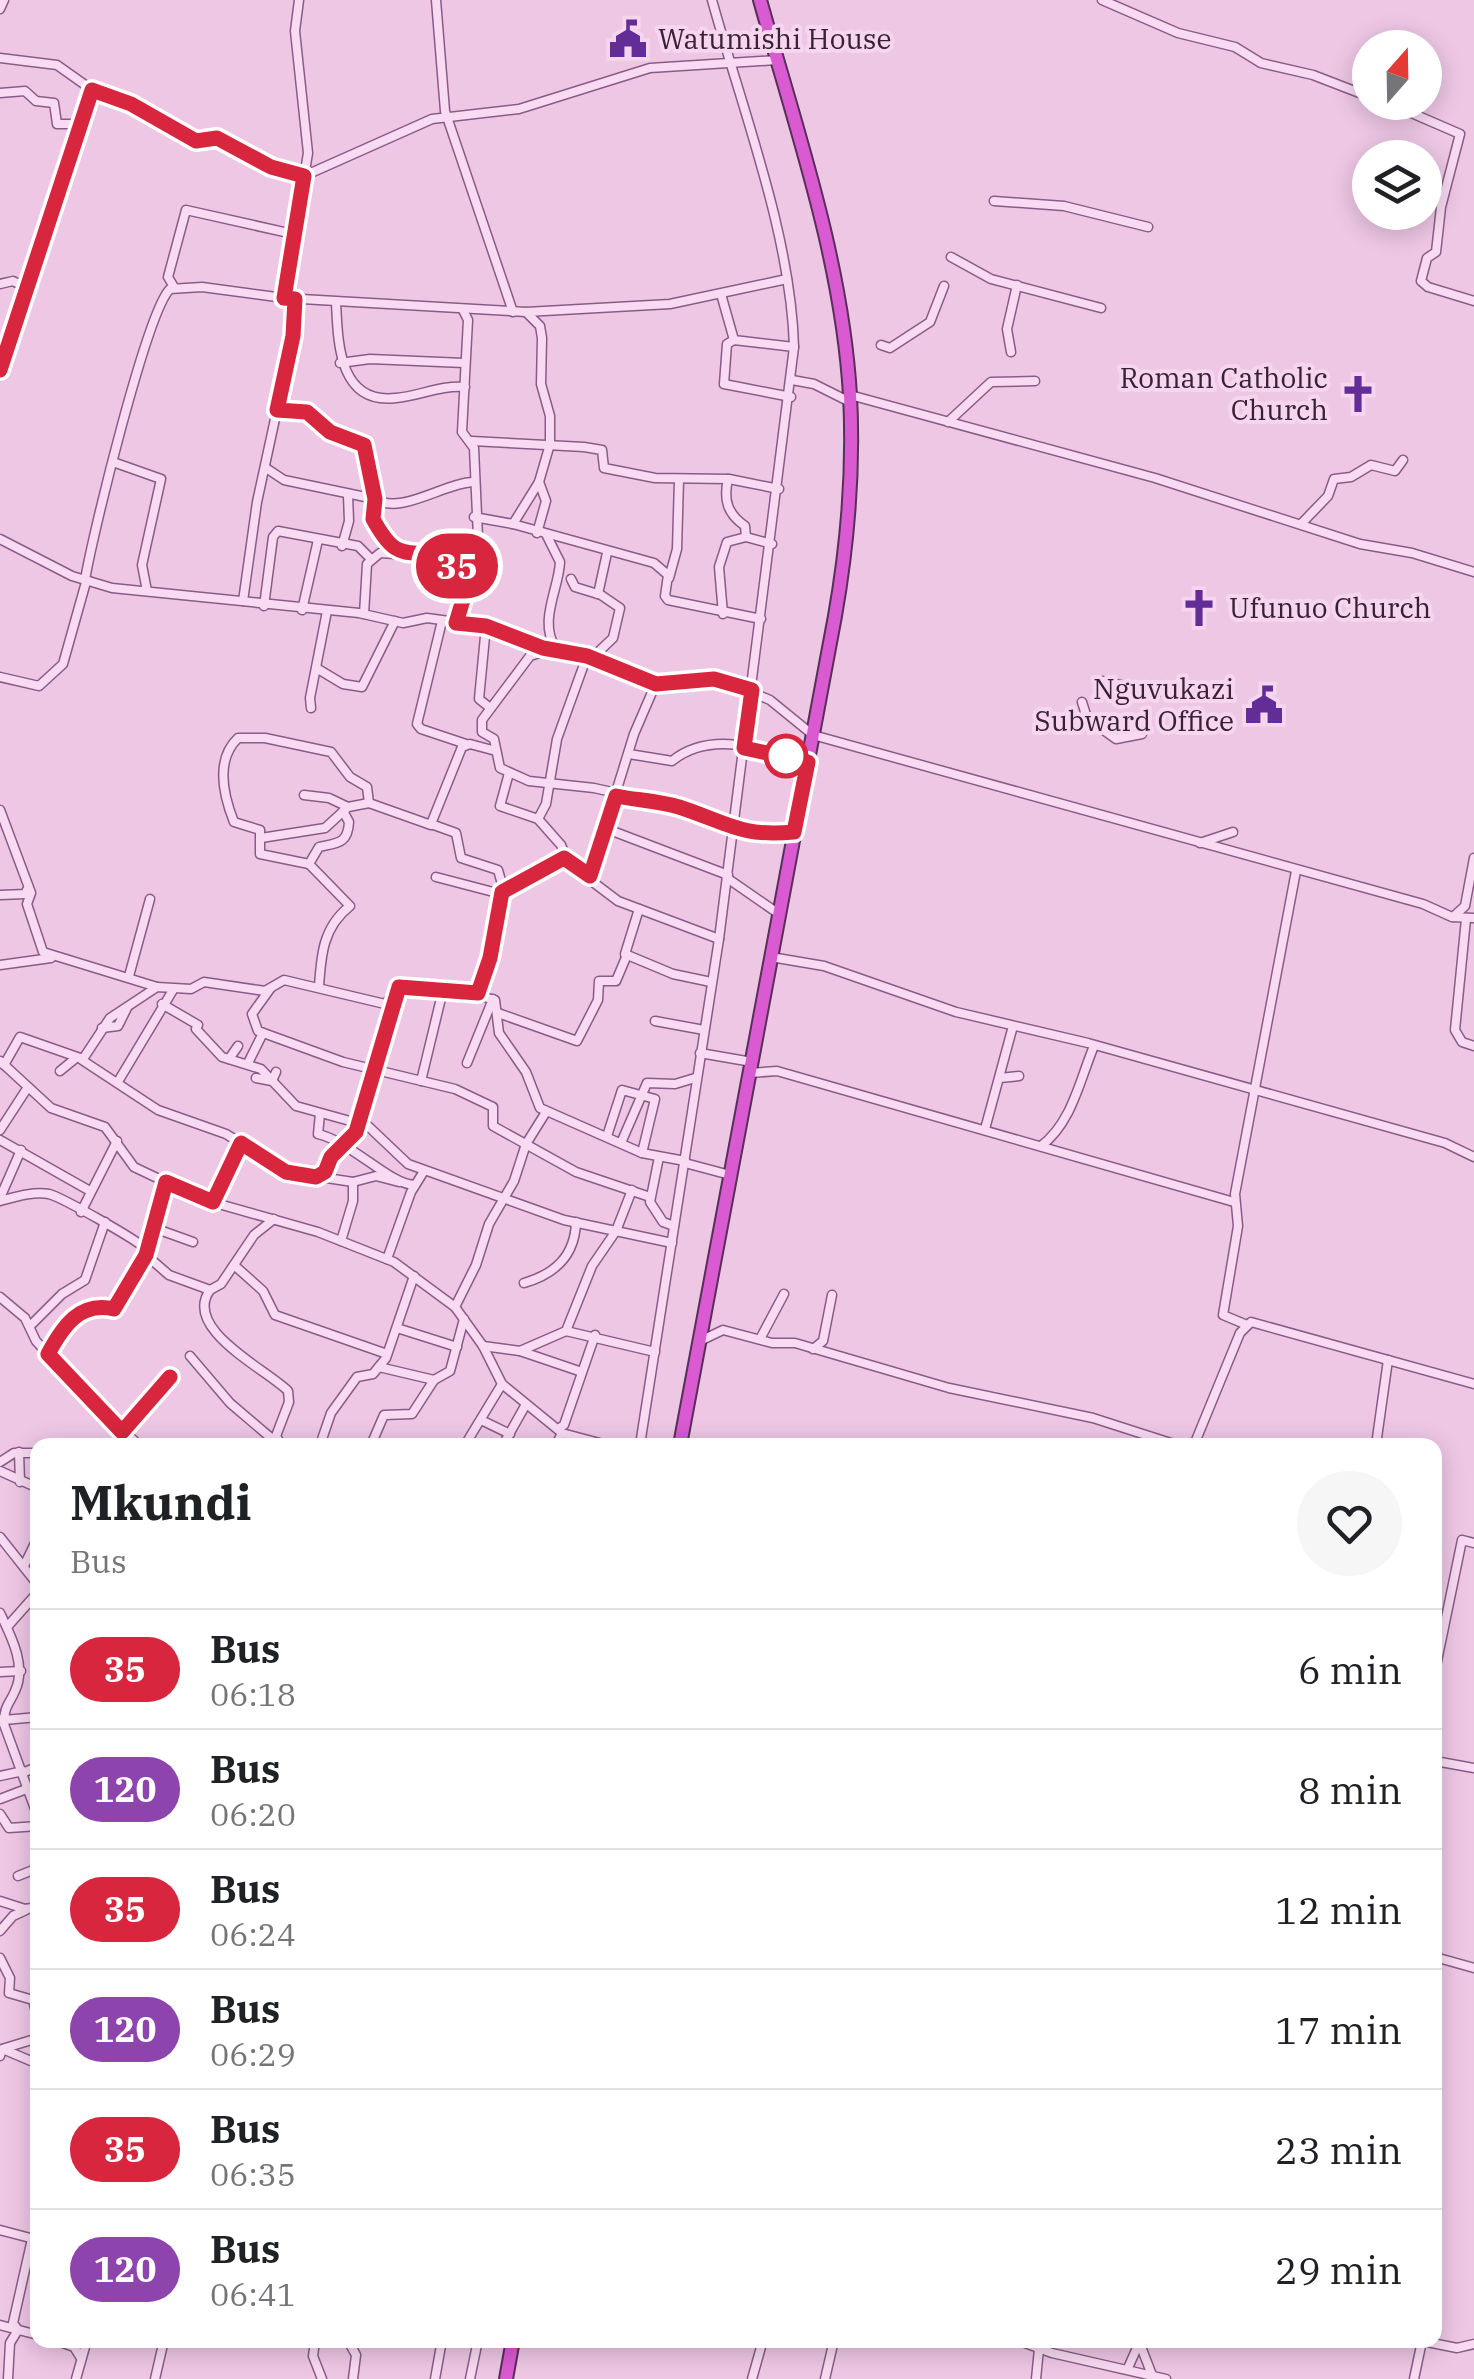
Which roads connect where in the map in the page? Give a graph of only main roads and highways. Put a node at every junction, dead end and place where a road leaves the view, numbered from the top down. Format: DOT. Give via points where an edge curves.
graph roads {
  1 [pos="760,0"];
  2 [pos="681,1438"];
  3 [pos="512,2348"];
  4 [pos="506,2379"];
  1 -- 2 [label="highway" via="826,238 850,398 851,500"];
  3 -- 4 [label="highway"];
}
